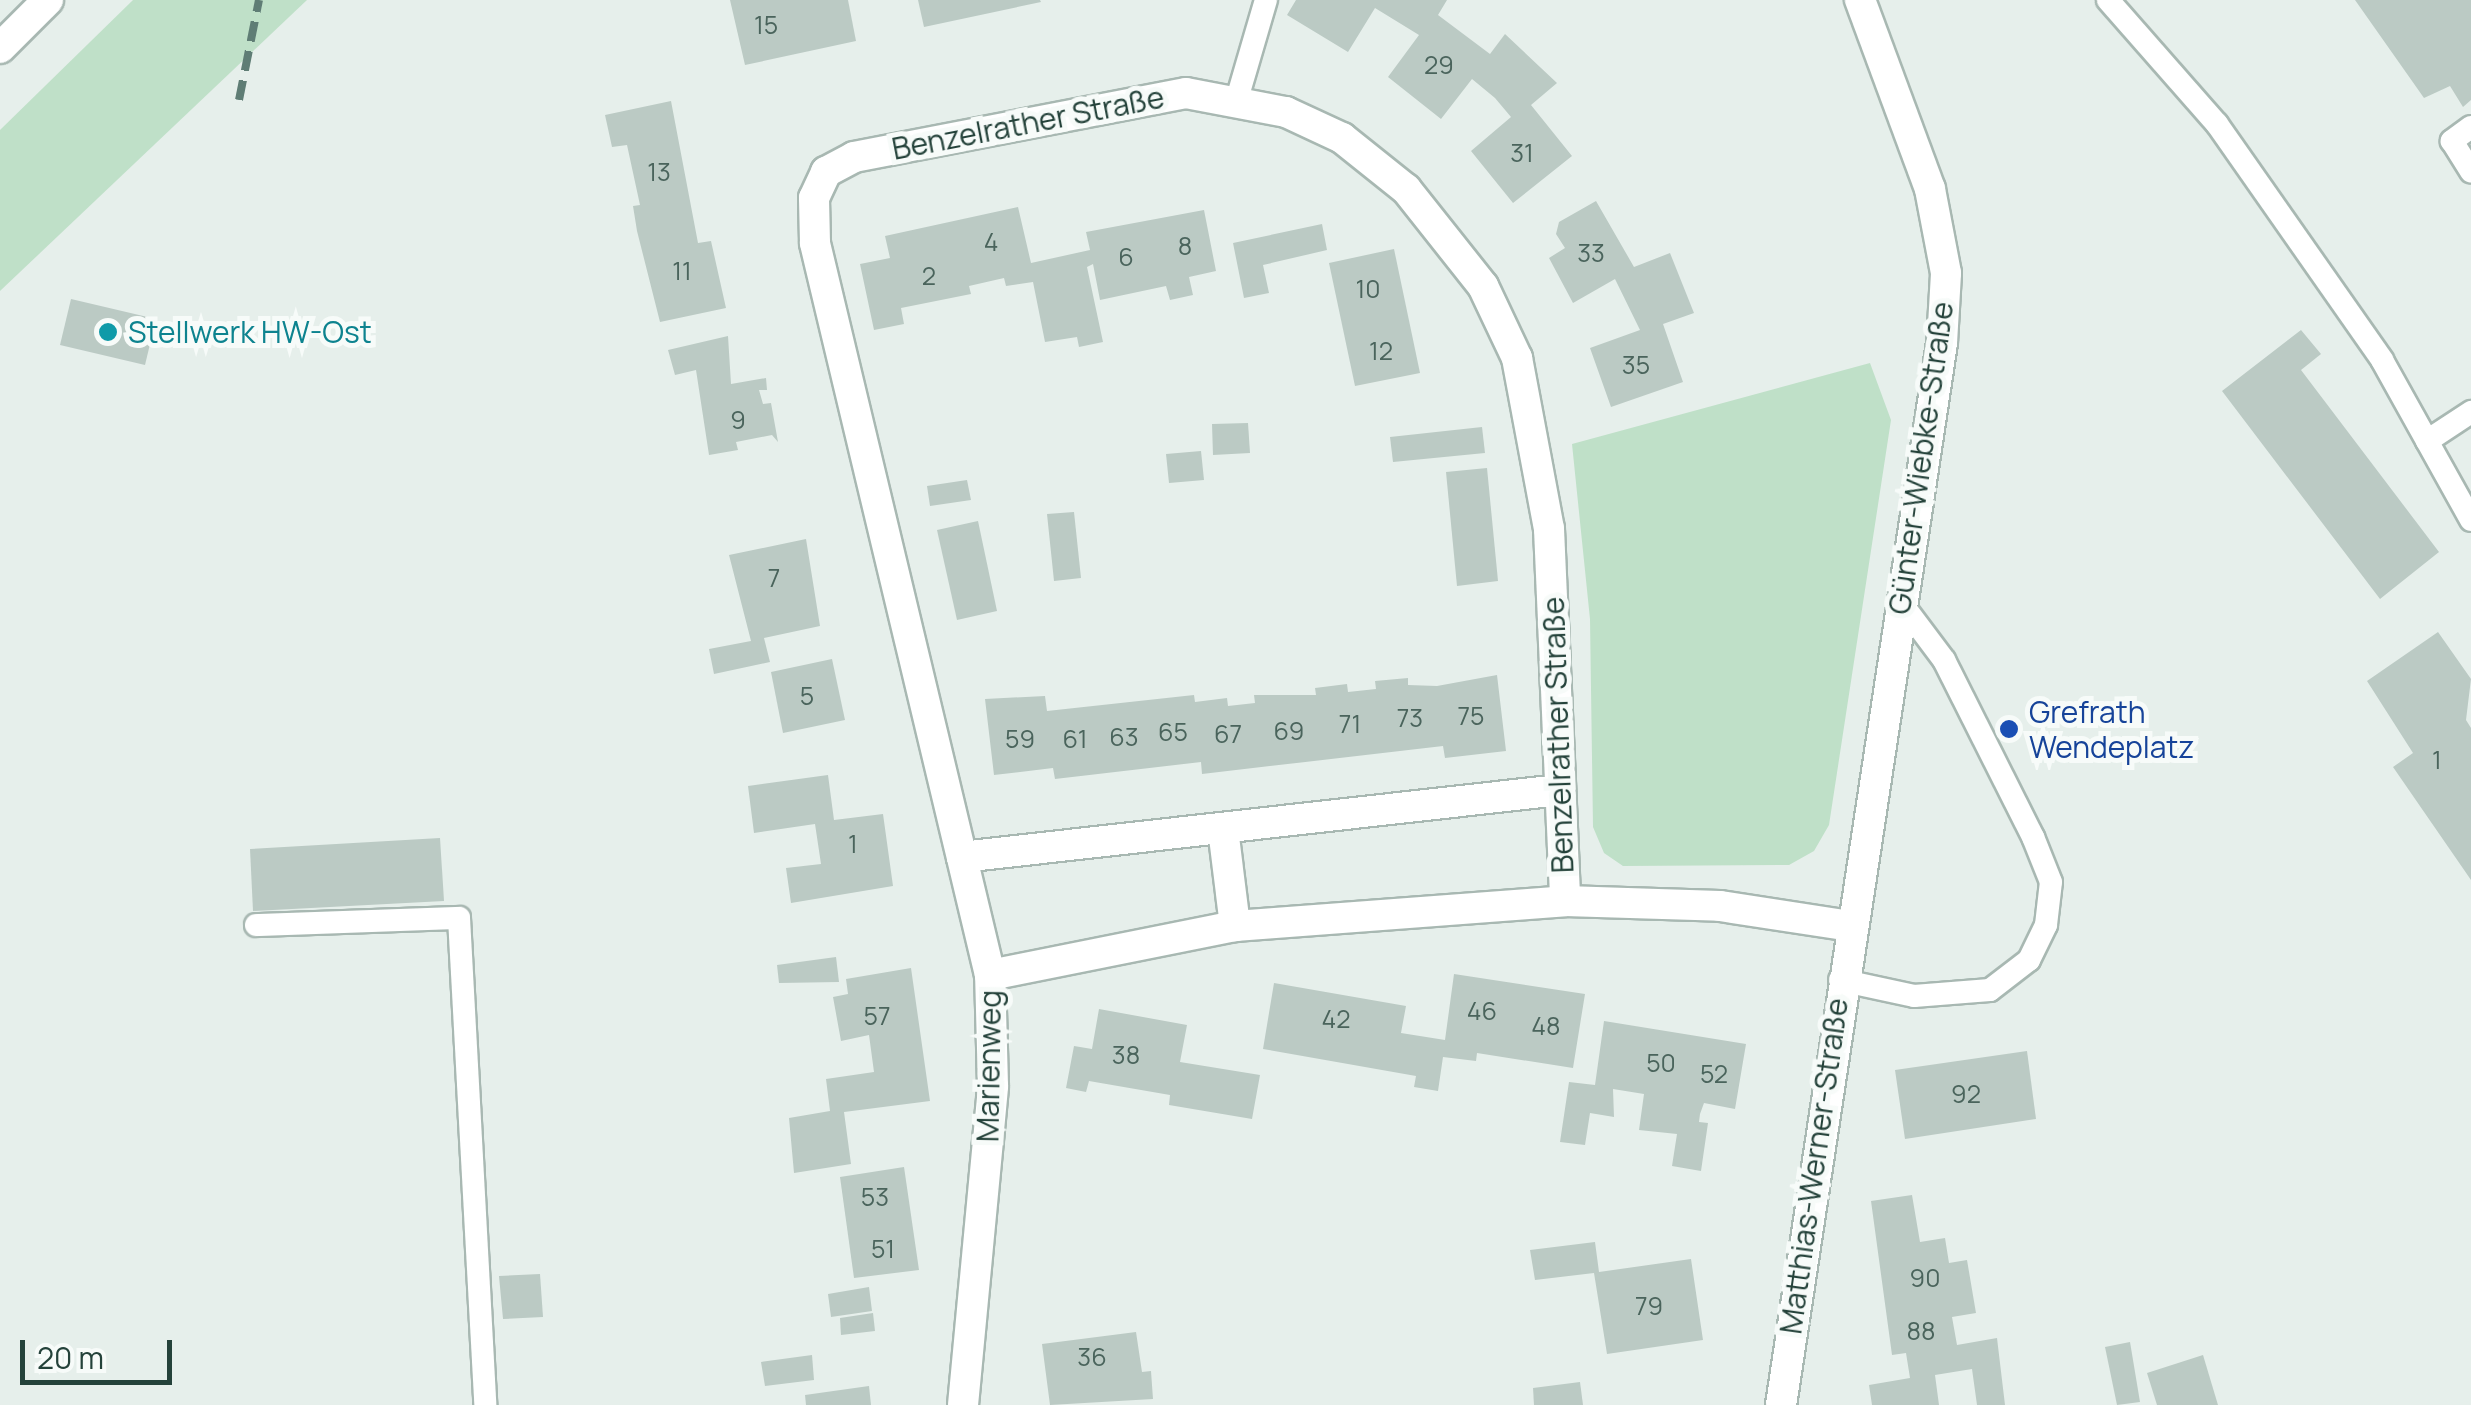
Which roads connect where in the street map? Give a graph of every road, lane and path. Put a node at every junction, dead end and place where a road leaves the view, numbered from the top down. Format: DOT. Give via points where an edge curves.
graph roads {
  1 [pos="48,0"];
  2 [pos="1266,0"];
  3 [pos="1860,0"];
  4 [pos="2108,0"];
  5 [pos="0,48"];
  6 [pos="1238,100"];
  7 [pos="2471,127"];
  8 [pos="2471,172"];
  9 [pos="2471,412"];
  10 [pos="2427,441"];
  11 [pos="2471,520"];
  12 [pos="1902,604"];
  13 [pos="1559,790"];
  14 [pos="1222,829"];
  15 [pos="962,856"];
  16 [pos="1564,900"];
  17 [pos="256,924"];
  18 [pos="1234,926"];
  19 [pos="1850,926"];
  20 [pos="990,976"];
  21 [pos="1840,980"];
  22 [pos="484,1405"];
  23 [pos="963,1405"];
  24 [pos="1780,1405"];
  1 -- 5 [label="street"];
  2 -- 6 [label="lane"];
  3 -- 12 [label="street, Günter-Wiebke-Straße" via="1930,190 1946,273"];
  4 -- 10 [label="lane" via="2217,124 2382,360"];
  6 -- 13 [label="street, Benzelrather Straße" via="1342,138 1406,189 1504,323 1517,358 1549,529"];
  6 -- 15 [label="street, Benzelrather Straße" via="1186,93 1129,100 854,157 826,172 814,198 815,243"];
  7 -- 8 [label="lane" via="2452,141"];
  9 -- 10 [label="lane"];
  10 -- 11 [label="lane"];
  12 -- 19 [label="street, Günter-Wiebke-Straße"];
  12 -- 21 [label="lane" via="1944,660 2033,837 2051,882 2046,925 2029,960 1990,990 1914,996"];
  13 -- 14 [label="street"];
  13 -- 16 [label="street, Benzelrather Straße"];
  14 -- 15 [label="street"];
  14 -- 18 [label="street"];
  15 -- 20 [label="street, Benzelrather Straße"];
  16 -- 18 [label="street, Marienweg"];
  16 -- 19 [label="street, Marienweg" via="1720,906"];
  17 -- 22 [label="lane" via="459,918"];
  18 -- 20 [label="street, Marienweg"];
  19 -- 21 [label="street, Matthias-Werner-Straße"];
  20 -- 23 [label="street, Marienweg" via="993,1086"];
  21 -- 24 [label="street, Matthias-Werner-Straße"];
}
